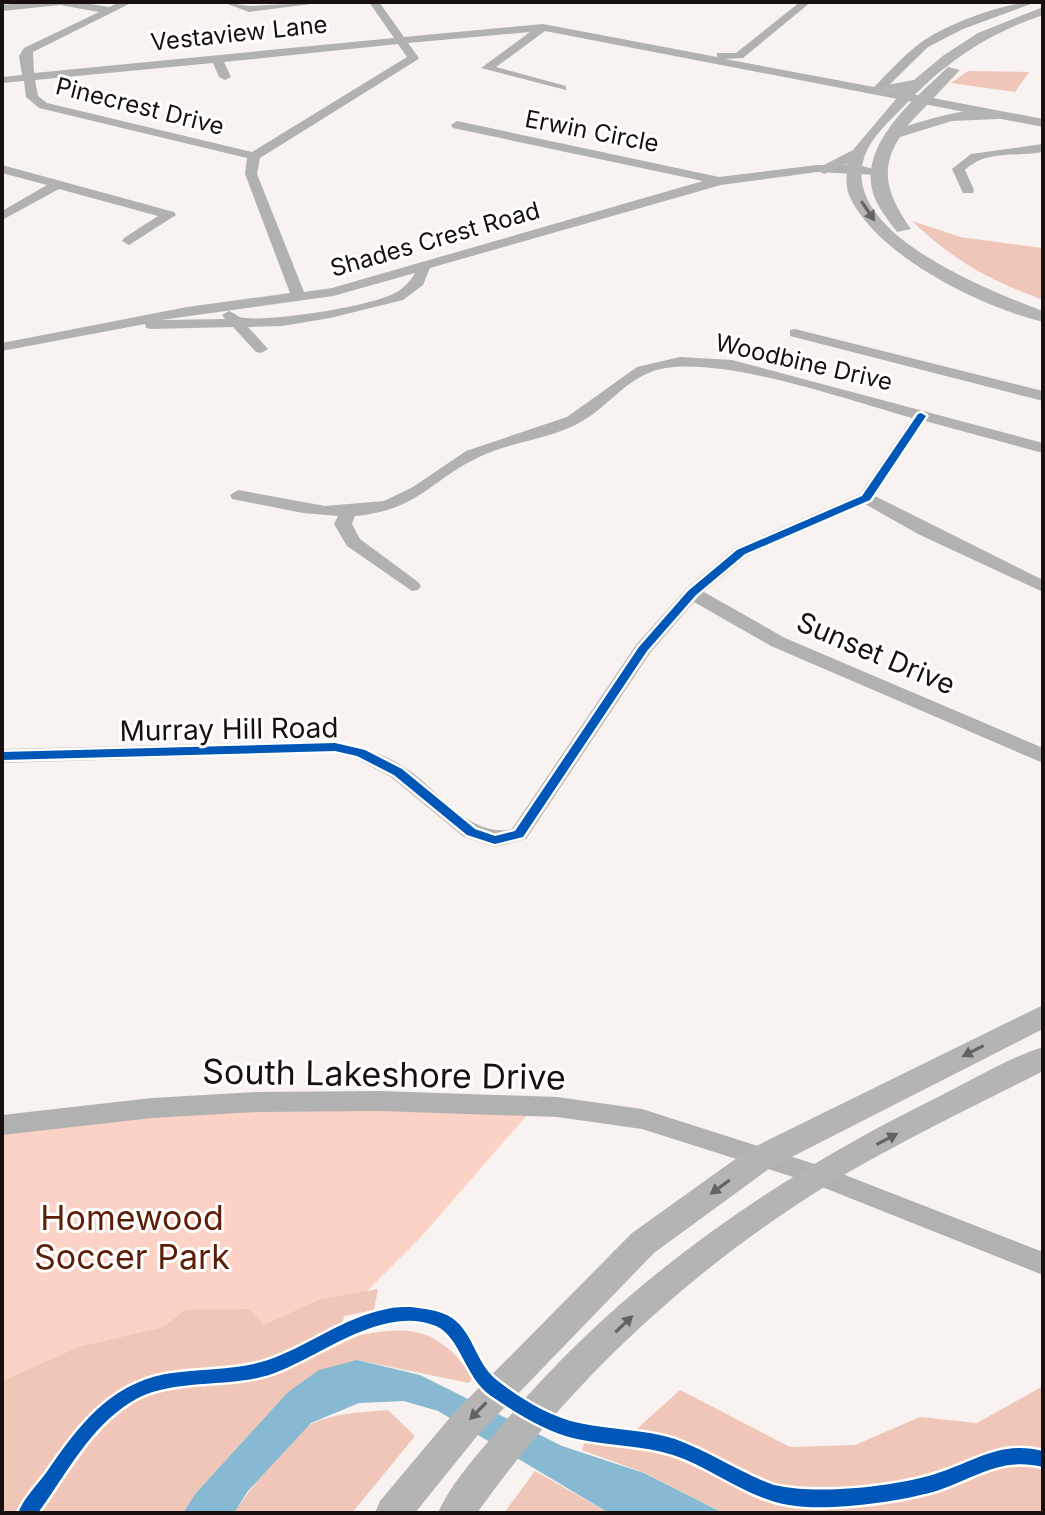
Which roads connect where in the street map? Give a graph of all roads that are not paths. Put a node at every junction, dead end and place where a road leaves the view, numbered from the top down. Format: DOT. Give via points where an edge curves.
graph roads {
  1 [pos="128,2"];
  2 [pos="227,2"];
  3 [pos="322,2"];
  4 [pos="374,2"];
  5 [pos="806,2"];
  6 [pos="1031,2"];
  7 [pos="2,8"];
  8 [pos="107,10"];
  9 [pos="1043,11"];
  10 [pos="1043,21"];
  11 [pos="1010,22"];
  12 [pos="543,27"];
  13 [pos="1026,27"];
  14 [pos="400,40"];
  15 [pos="216,57"];
  16 [pos="714,60"];
  17 [pos="935,65"];
  18 [pos="955,69"];
  19 [pos="503,75"];
  20 [pos="30,76"];
  21 [pos="225,77"];
  22 [pos="2,80"];
  23 [pos="918,83"];
  24 [pos="489,84"];
  25 [pos="562,88"];
  26 [pos="876,91"];
  27 [pos="905,97"];
  28 [pos="924,101"];
  29 [pos="998,115"];
  30 [pos="1043,123"];
  31 [pos="457,125"];
  32 [pos="895,134"];
  33 [pos="1042,145"];
  34 [pos="254,156"];
  35 [pos="855,168"];
  36 [pos="2,169"];
  37 [pos="824,169"];
  38 [pos="877,171"];
  39 [pos="719,181"];
  40 [pos="55,186"];
  41 [pos="968,190"];
  42 [pos="2,216"];
  43 [pos="129,241"];
  44 [pos="424,267"];
  45 [pos="299,297"];
  46 [pos="220,307"];
  47 [pos="1043,307"];
  48 [pos="1043,317"];
  49 [pos="235,322"];
  50 [pos="125,323"];
  51 [pos="795,333"];
  52 [pos="2,347"];
  53 [pos="261,349"];
  54 [pos="1043,396"];
  55 [pos="921,416"];
  56 [pos="1043,448"];
  57 [pos="238,495"];
  58 [pos="866,498"];
  59 [pos="347,514"];
  60 [pos="412,586"];
  61 [pos="1043,587"];
  62 [pos="692,593"];
  63 [pos="2,756"];
  64 [pos="1043,756"];
  65 [pos="1043,1016"];
  66 [pos="1043,1058"];
  67 [pos="2,1125"];
  68 [pos="759,1159"];
  69 [pos="818,1175"];
  70 [pos="1043,1264"];
  71 [pos="393,1513"];
  72 [pos="456,1513"];
  1 -- 8 [label="street, Pinecrest Drive"];
  2 -- 3 [label="street" via="249,9"];
  4 -- 14 [label="street"];
  5 -- 16 [label="street" via="739,56"];
  6 -- 26 [label="street" via="924,45"];
  7 -- 8 [label="street" via="60,2"];
  8 -- 20 [label="street, Pinecrest Drive" via="28,50"];
  9 -- 11 [label="main road"];
  10 -- 13 [label="main road"];
  11 -- 13 [label="main road"];
  11 -- 17 [label="main road"];
  12 -- 14 [label="street, Vestaview Lane"];
  12 -- 16 [label="street, Vestaview Lane"];
  12 -- 19 [label="street" via="487,68"];
  13 -- 18 [label="main road" via="991,42"];
  14 -- 15 [label="street, Vestaview Lane"];
  14 -- 34 [label="street" via="413,58 407,64"];
  15 -- 20 [label="street, Vestaview Lane"];
  15 -- 21 [label="street"];
  16 -- 26 [label="street, Vestaview Lane"];
  17 -- 18 [label="main road"];
  17 -- 23 [label="main road"];
  18 -- 28 [label="main road"];
  19 -- 24 [label="street"];
  19 -- 25 [label="street"];
  20 -- 22 [label="street, Vestaview Lane"];
  20 -- 34 [label="street, Pinecrest Drive" via="32,97 43,106"];
  23 -- 26 [label="main road"];
  23 -- 27 [label="main road"];
  26 -- 27 [label="street, Vestaview Lane"];
  27 -- 28 [label="street"];
  27 -- 35 [label="main road"];
  28 -- 29 [label="street"];
  28 -- 32 [label="main road"];
  29 -- 30 [label="street"];
  29 -- 32 [label="main road" via="937,119"];
  31 -- 39 [label="street, Erwin Circle"];
  32 -- 38 [label="main road" via="882,151"];
  33 -- 41 [label="street" via="966,160 958,169"];
  34 -- 45 [label="street" via="251,174"];
  35 -- 37 [label="main road"];
  35 -- 37 [label="main road" via="846,176"];
  35 -- 38 [label="street"];
  35 -- 48 [label="main road, one-way" via="875,222 901,247 948,278"];
  36 -- 40 [label="street"];
  37 -- 39 [label="street, Shades Crest Road"];
  38 -- 47 [label="main road" via="884,206 922,248 969,277"];
  39 -- 44 [label="street, Shades Crest Road"];
  40 -- 42 [label="street"];
  40 -- 43 [label="street" via="169,215"];
  44 -- 45 [label="street, Shades Crest Road"];
  44 -- 49 [label="street" via="418,282 398,297 306,319"];
  45 -- 46 [label="street, Shades Crest Road"];
  46 -- 49 [label="street"];
  46 -- 50 [label="street, Shades Crest Road"];
  49 -- 50 [label="street" via="179,327"];
  49 -- 53 [label="street"];
  50 -- 52 [label="street, Shades Crest Road"];
  51 -- 54 [label="street"];
  55 -- 56 [label="street, Woodbine Drive"];
  55 -- 58 [label="street"];
  55 -- 59 [label="street, Woodbine Drive" via="732,365 681,361 632,375 585,414 557,427 479,451 412,495"];
  57 -- 59 [label="street"];
  58 -- 61 [label="street"];
  58 -- 62 [label="street, Murray Hill Road" via="741,552"];
  59 -- 60 [label="street" via="343,524 353,542"];
  62 -- 63 [label="street, Murray Hill Road" via="643,649 519,834 495,840 471,832 380,761 335,747"];
  62 -- 64 [label="street, Sunset Drive" via="778,642"];
  65 -- 68 [label="main road, one-way"];
  69 -- 66 [label="main road, one-way"];
  67 -- 68 [label="street, South Lakeshore Drive" via="257,1102 557,1107 642,1119"];
  68 -- 69 [label="street, South Lakeshore Drive"];
  68 -- 71 [label="main road, one-way" via="643,1243 526,1361"];
  69 -- 70 [label="street, South Lakeshore Drive"];
  72 -- 69 [label="main road, one-way" via="568,1379 680,1269"];
}
